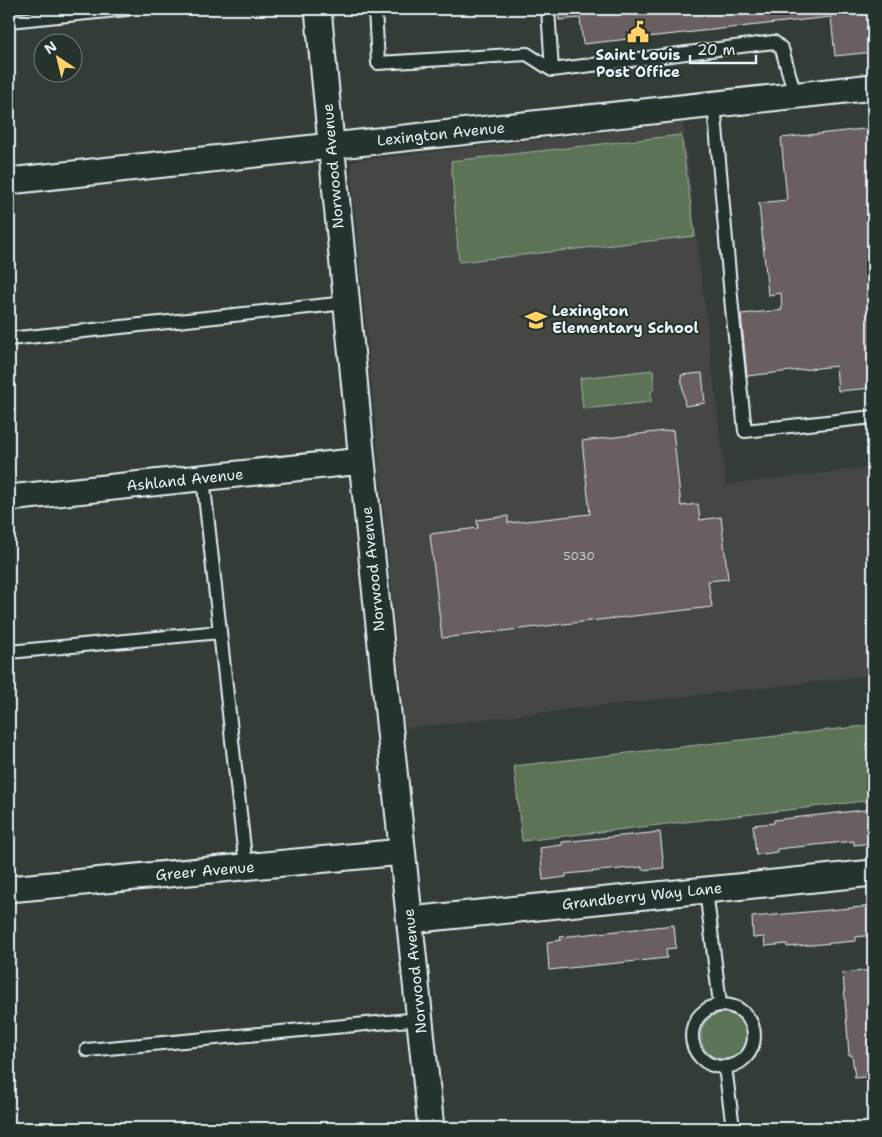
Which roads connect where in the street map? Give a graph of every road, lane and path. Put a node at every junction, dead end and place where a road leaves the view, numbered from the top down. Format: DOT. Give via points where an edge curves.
graph roads {
  1 [pos="127,9"];
  2 [pos="318,9"];
  3 [pos="375,9"];
  4 [pos="548,9"];
  5 [pos="9,21"];
  6 [pos="552,70"];
  7 [pos="873,87"];
  8 [pos="796,95"];
  9 [pos="714,104"];
  10 [pos="331,146"];
  11 [pos="9,180"];
  12 [pos="346,303"];
  13 [pos="9,340"];
  14 [pos="873,417"];
  15 [pos="362,461"];
  16 [pos="203,478"];
  17 [pos="9,498"];
  18 [pos="220,632"];
  19 [pos="9,652"];
  20 [pos="402,852"];
  21 [pos="246,867"];
  22 [pos="873,873"];
  23 [pos="9,889"];
  24 [pos="706,890"];
  25 [pos="410,920"];
  26 [pos="720,1004"];
  27 [pos="420,1019"];
  28 [pos="87,1050"];
  29 [pos="725,1067"];
  30 [pos="430,1128"];
  31 [pos="733,1128"];
  1 -- 5 [label="lane"];
  2 -- 10 [label="street, Norwood Avenue"];
  3 -- 6 [label="lane" via="378,63 527,54"];
  4 -- 6 [label="lane"];
  6 -- 8 [label="lane" via="774,42 782,49"];
  7 -- 8 [label="street, Lexington Avenue"];
  8 -- 9 [label="street, Lexington Avenue"];
  9 -- 10 [label="street, Lexington Avenue"];
  9 -- 14 [label="lane" via="746,431"];
  10 -- 11 [label="street, Lexington Avenue"];
  10 -- 12 [label="street, Norwood Avenue"];
  12 -- 13 [label="lane"];
  12 -- 15 [label="street, Norwood Avenue"];
  15 -- 16 [label="street, Ashland Avenue"];
  15 -- 20 [label="street, Norwood Avenue"];
  16 -- 17 [label="street, Ashland Avenue"];
  16 -- 18 [label="lane"];
  18 -- 19 [label="lane"];
  18 -- 21 [label="lane"];
  20 -- 21 [label="street, Greer Avenue"];
  20 -- 25 [label="street, Norwood Avenue"];
  21 -- 23 [label="street, Greer Avenue"];
  22 -- 24 [label="street, Grandberry Way Lane"];
  24 -- 25 [label="street, Grandberry Way Lane"];
  24 -- 26 [label="lane"];
  25 -- 27 [label="street, Norwood Avenue"];
  26 -- 29 [label="lane" via="701,1013 694,1022 692,1044 704,1061"];
  26 -- 29 [label="lane" via="739,1008 747,1015 754,1033 752,1048 743,1060"];
  27 -- 28 [label="lane"];
  27 -- 30 [label="street, Norwood Avenue"];
  29 -- 31 [label="lane"];
}
